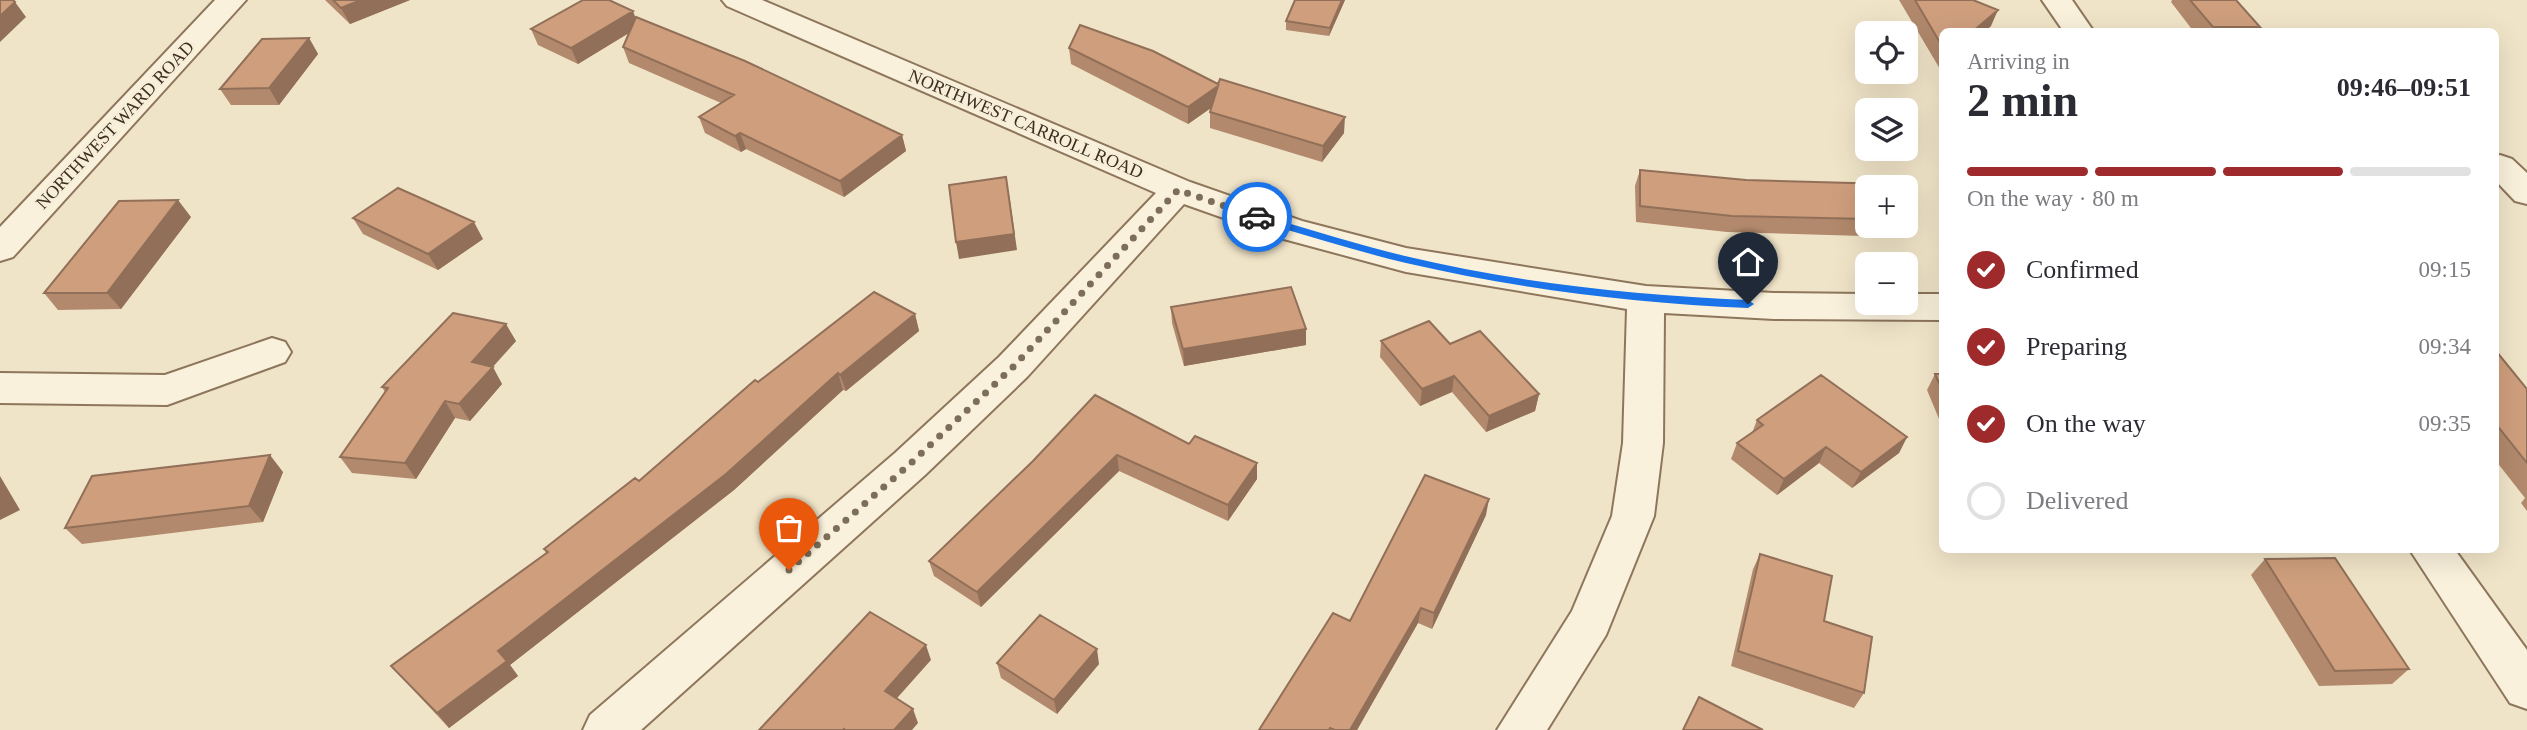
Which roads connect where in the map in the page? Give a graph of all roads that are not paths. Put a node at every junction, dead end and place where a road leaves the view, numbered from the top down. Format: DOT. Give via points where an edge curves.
graph roads {
  1 [pos="231,0"];
  2 [pos="737,0"];
  3 [pos="2057,0"];
  4 [pos="2076,28"];
  5 [pos="2500,166"];
  6 [pos="1178,190"];
  7 [pos="2527,193"];
  8 [pos="0,249"];
  9 [pos="1646,299"];
  10 [pos="1939,307"];
  11 [pos="272,352"];
  12 [pos="0,388"];
  13 [pos="2433,553"];
  14 [pos="2527,688"];
  15 [pos="607,730"];
  16 [pos="1521,730"];
  1 -- 8 [label="street, NORTHWEST WARD ROAD"];
  2 -- 6 [label="street, NORTHWEST CARROLL ROAD"];
  3 -- 4 [label="street"];
  5 -- 7 [label="street"];
  6 -- 9 [label="street, NORTHWEST CARROLL ROAD" via="1292,230 1406,260"];
  6 -- 15 [label="street" via="1013,367"];
  9 -- 10 [label="street, NORTHWEST CARROLL ROAD" via="1774,306"];
  9 -- 16 [label="street" via="1643,443 1633,516 1590,621"];
  11 -- 12 [label="street" via="167,390"];
  13 -- 14 [label="street"];
}
